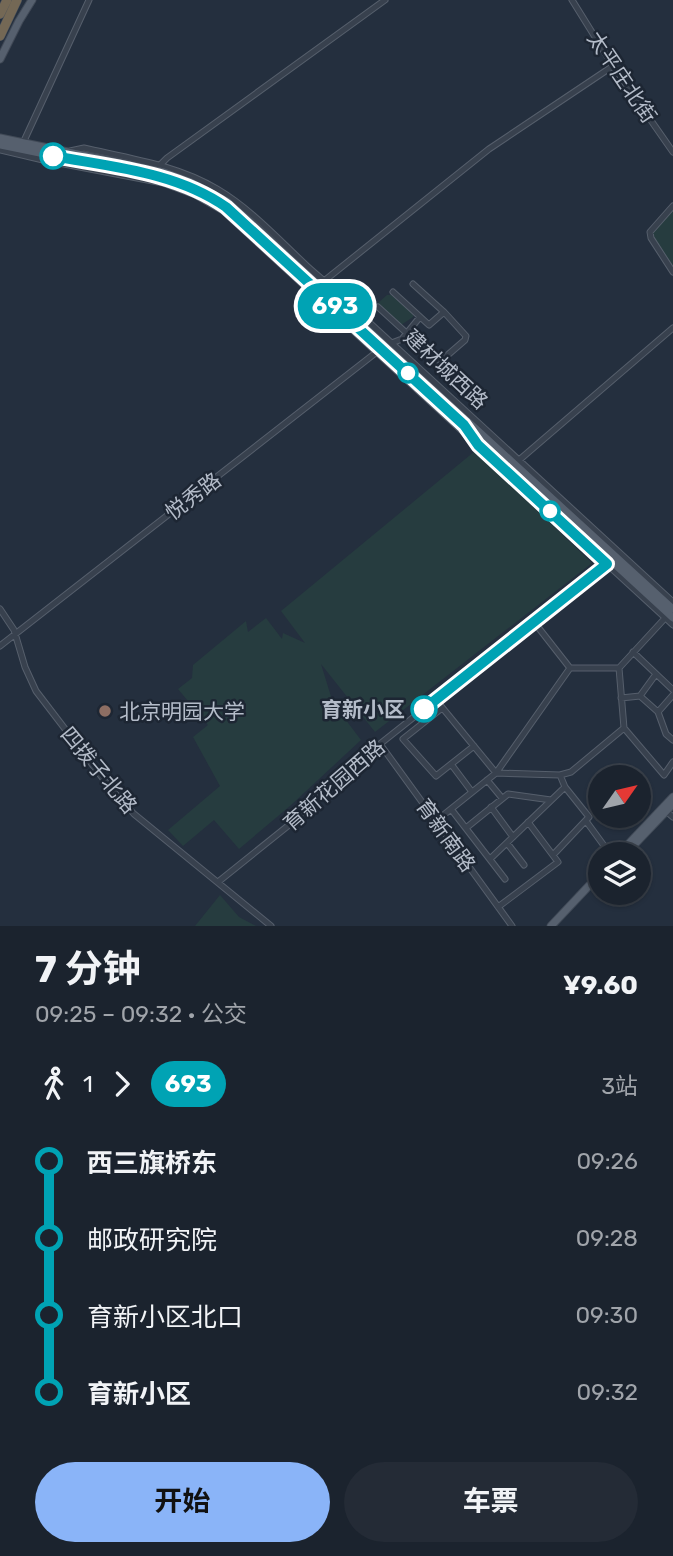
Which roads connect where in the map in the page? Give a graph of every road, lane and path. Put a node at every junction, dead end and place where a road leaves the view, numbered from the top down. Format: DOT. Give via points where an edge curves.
graph roads {
  1 [pos="7,0"];
  2 [pos="17,0"];
  3 [pos="32,0"];
  4 [pos="89,0"];
  5 [pos="385,0"];
  6 [pos="572,0"];
  7 [pos="0,14"];
  8 [pos="0,36"];
  9 [pos="0,60"];
  10 [pos="613,66"];
  11 [pos="1,142"];
  12 [pos="23,143"];
  13 [pos="673,152"];
  14 [pos="158,171"];
  15 [pos="673,206"];
  16 [pos="673,272"];
  17 [pos="322,283"];
  18 [pos="413,284"];
  19 [pos="393,292"];
  20 [pos="378,307"];
  21 [pos="444,312"];
  22 [pos="420,317"];
  23 [pos="673,328"];
  24 [pos="407,333"];
  25 [pos="384,347"];
  26 [pos="464,425"];
  27 [pos="478,445"];
  28 [pos="515,464"];
  29 [pos="611,560"];
  30 [pos="673,602"];
  31 [pos="0,609"];
  32 [pos="670,615"];
  33 [pos="534,622"];
  34 [pos="673,625"];
  35 [pos="15,634"];
  36 [pos="0,646"];
  37 [pos="634,652"];
  38 [pos="570,668"];
  39 [pos="619,668"];
  40 [pos="656,674"];
  41 [pos="673,690"];
  42 [pos="673,695"];
  43 [pos="640,696"];
  44 [pos="621,698"];
  45 [pos="436,700"];
  46 [pos="442,708"];
  47 [pos="658,712"];
  48 [pos="624,728"];
  49 [pos="673,740"];
  50 [pos="380,744"];
  51 [pos="474,746"];
  52 [pos="673,762"];
  53 [pos="451,764"];
  54 [pos="496,773"];
  55 [pos="560,775"];
  56 [pos="487,780"];
  57 [pos="565,787"];
  58 [pos="472,792"];
  59 [pos="673,797"];
  60 [pos="502,798"];
  61 [pos="551,800"];
  62 [pos="673,804"];
  63 [pos="491,807"];
  64 [pos="451,809"];
  65 [pos="666,811"];
  66 [pos="673,817"];
  67 [pos="436,821"];
  68 [pos="586,821"];
  69 [pos="528,822"];
  70 [pos="466,828"];
  71 [pos="513,837"];
  72 [pos="602,842"];
  73 [pos="630,842"];
  74 [pos="637,842"];
  75 [pos="507,843"];
  76 [pos="553,855"];
  77 [pos="489,859"];
  78 [pos="524,865"];
  79 [pos="505,879"];
  80 [pos="218,882"];
  81 [pos="588,887"];
  82 [pos="588,894"];
  83 [pos="498,907"];
  84 [pos="271,926"];
  85 [pos="512,926"];
  86 [pos="551,926"];
  87 [pos="557,926"];
  1 -- 7 [label="highway"];
  2 -- 8 [label="highway"];
  3 -- 9 [label="main road"];
  4 -- 12 [label="street"];
  5 -- 14 [label="street" via="167,158"];
  6 -- 10 [label="street, 太平庄北街"];
  10 -- 13 [label="street, 太平庄北街"];
  10 -- 17 [label="street" via="489,149"];
  11 -- 12 [label="main road, 建材城西路"];
  11 -- 14 [label="main road, 建材城西路"];
  11 -- 25 [label="street, 建材城西路" via="49,162 155,181 202,199 235,221"];
  12 -- 14 [label="main road, 建材城西路"];
  14 -- 17 [label="main road, 建材城西路" via="227,201"];
  14 -- 25 [label="main road, 建材城西路" via="226,207"];
  15 -- 16 [label="street" via="650,232 650,238"];
  17 -- 25 [label="main road, 建材城西路"];
  18 -- 21 [label="street"];
  19 -- 22 [label="street"];
  20 -- 24 [label="street"];
  21 -- 22 [label="street" via="429,324"];
  21 -- 24 [label="street" via="466,336 440,361"];
  22 -- 24 [label="street, 悦秀路"];
  23 -- 28 [label="street"];
  24 -- 25 [label="street, 悦秀路"];
  25 -- 26 [label="main road, 建材城西路"];
  25 -- 27 [label="street, 建材城西路" via="408,384"];
  25 -- 28 [label="main road, 建材城西路"];
  25 -- 35 [label="street, 悦秀路"];
  26 -- 27 [label="street"];
  26 -- 28 [label="main road, 建材城西路"];
  27 -- 29 [label="street, 建材城西路"];
  28 -- 29 [label="main road, 建材城西路"];
  28 -- 30 [label="street, 建材城西路"];
  29 -- 32 [label="main road, 建材城西路"];
  29 -- 33 [label="street, 育新花园西路"];
  31 -- 35 [label="street, 四拨子北路"];
  32 -- 34 [label="street, 建材城西路"];
  32 -- 37 [label="street"];
  33 -- 38 [label="street"];
  33 -- 45 [label="street, 育新花园西路"];
  35 -- 36 [label="street, 悦秀路"];
  35 -- 80 [label="street, 四拨子北路" via="36,691 111,789 134,814"];
  37 -- 39 [label="street"];
  37 -- 40 [label="street"];
  38 -- 39 [label="street"];
  38 -- 54 [label="street"];
  39 -- 44 [label="street"];
  40 -- 41 [label="street"];
  40 -- 43 [label="street"];
  42 -- 47 [label="street"];
  43 -- 44 [label="street"];
  43 -- 47 [label="street"];
  44 -- 48 [label="street"];
  45 -- 46 [label="street"];
  45 -- 50 [label="street, 育新花园西路"];
  46 -- 51 [label="street"];
  46 -- 53 [label="street" via="403,739 436,776"];
  47 -- 49 [label="street"];
  48 -- 52 [label="street" via="664,775"];
  48 -- 55 [label="street" via="571,772"];
  50 -- 67 [label="street, 育新南路"];
  50 -- 80 [label="street, 育新花园西路"];
  51 -- 53 [label="street"];
  51 -- 54 [label="street"];
  53 -- 58 [label="street"];
  54 -- 55 [label="street"];
  54 -- 56 [label="street"];
  55 -- 57 [label="street"];
  56 -- 58 [label="street"];
  56 -- 60 [label="street"];
  57 -- 61 [label="street"];
  57 -- 68 [label="street" via="589,817"];
  58 -- 64 [label="street"];
  59 -- 73 [label="main road"];
  60 -- 61 [label="street" via="508,794"];
  60 -- 63 [label="street"];
  61 -- 69 [label="street"];
  62 -- 65 [label="main road"];
  63 -- 70 [label="street"];
  63 -- 71 [label="street"];
  64 -- 67 [label="street"];
  64 -- 70 [label="street"];
  65 -- 66 [label="street"];
  65 -- 74 [label="main road"];
  67 -- 83 [label="street, 育新南路"];
  68 -- 72 [label="street"];
  68 -- 76 [label="street"];
  69 -- 71 [label="street"];
  69 -- 76 [label="street"];
  70 -- 77 [label="street"];
  71 -- 75 [label="street"];
  75 -- 77 [label="street"];
  75 -- 78 [label="street"];
  76 -- 83 [label="street" via="558,862"];
  77 -- 79 [label="street"];
  80 -- 84 [label="street, 四拨子北路"];
  81 -- 86 [label="main road"];
  82 -- 87 [label="main road"];
  83 -- 85 [label="street, 育新南路"];
}
